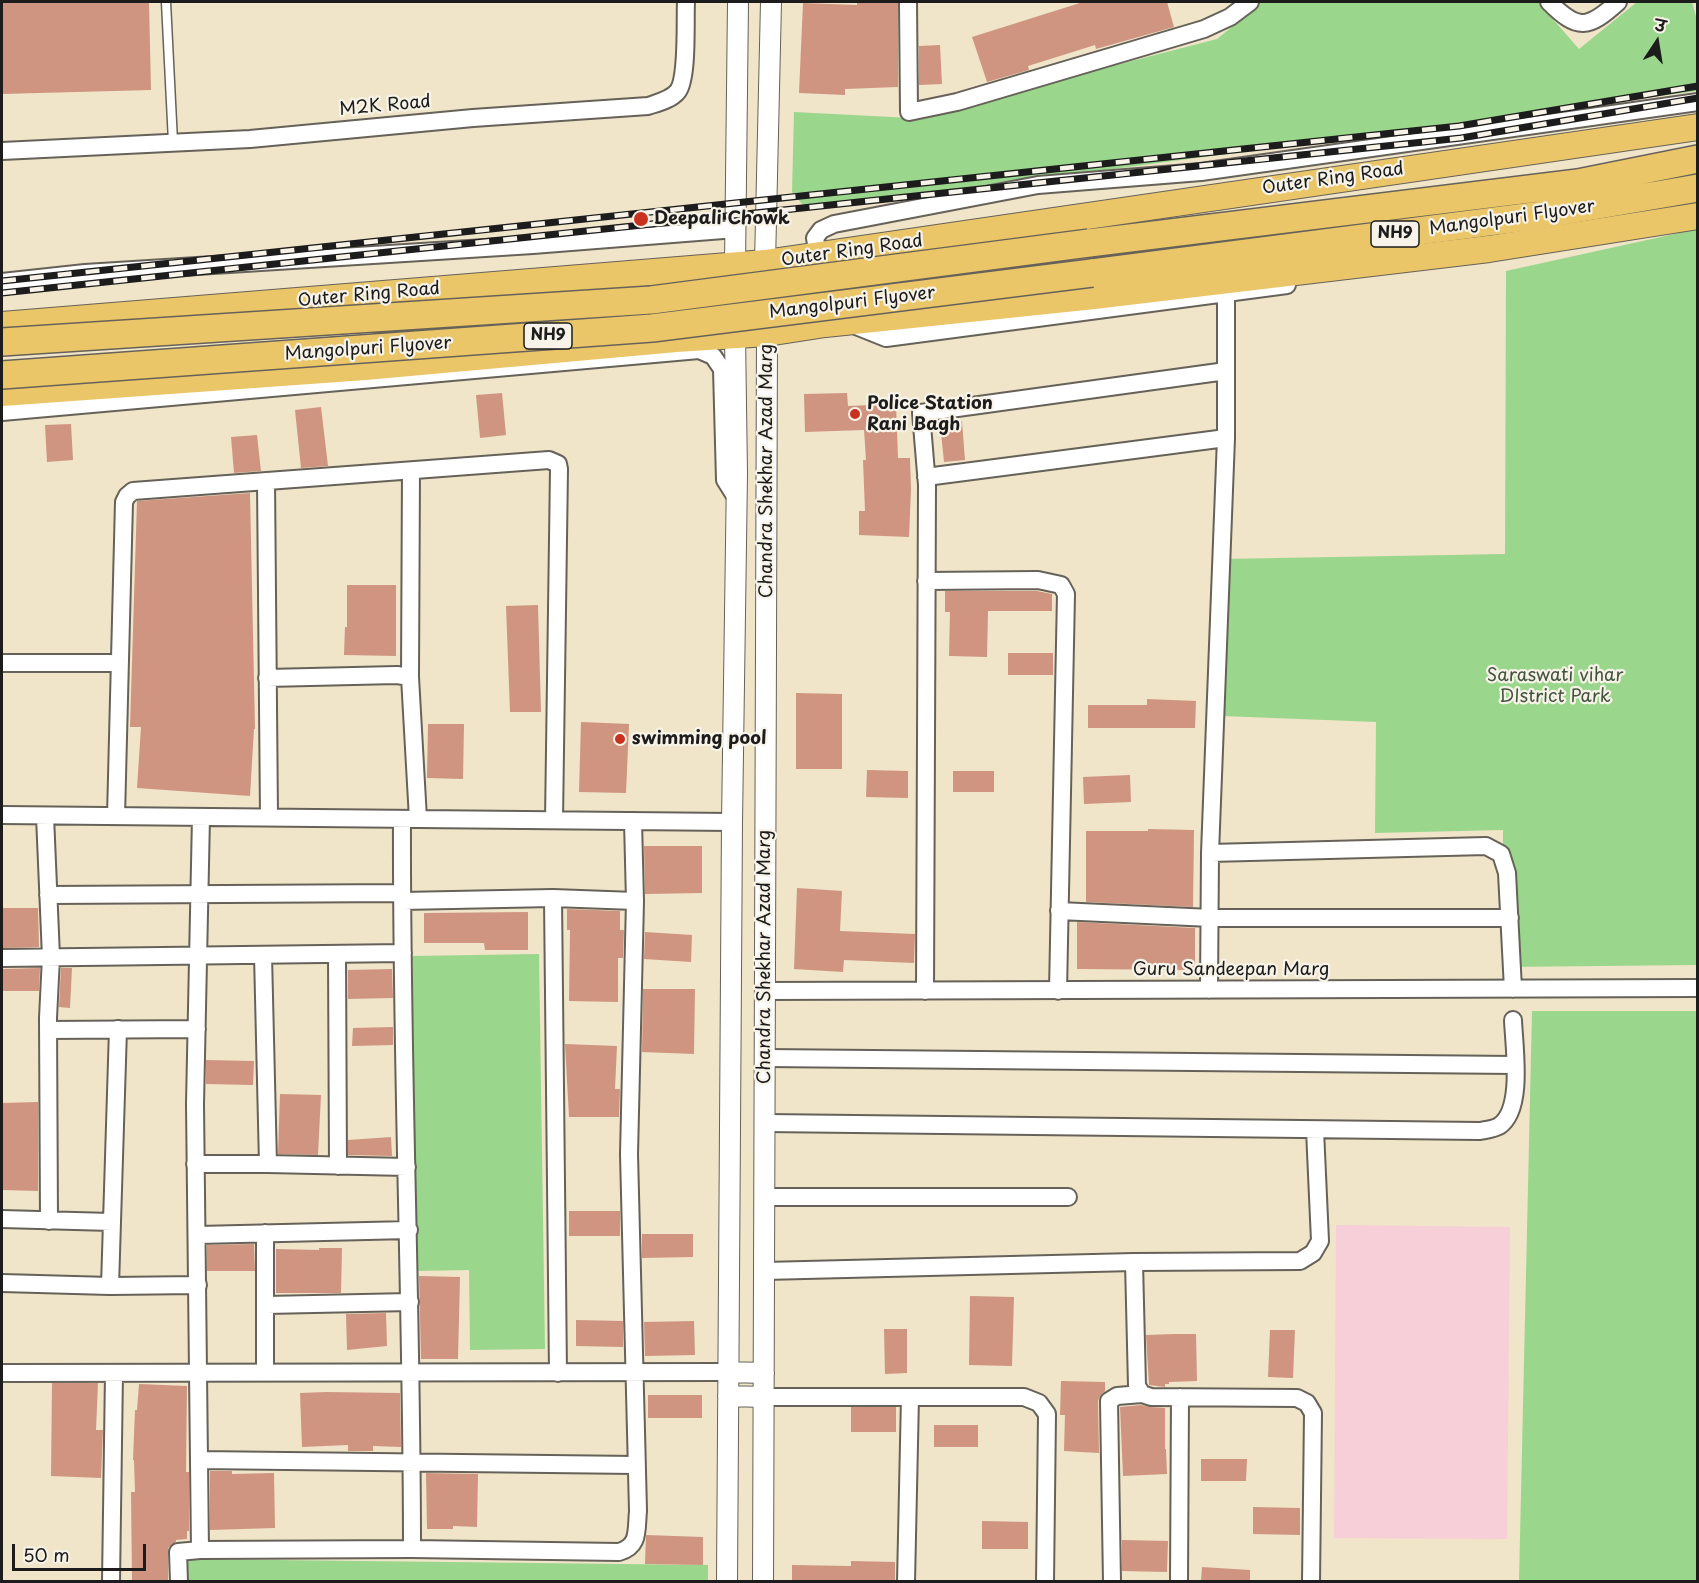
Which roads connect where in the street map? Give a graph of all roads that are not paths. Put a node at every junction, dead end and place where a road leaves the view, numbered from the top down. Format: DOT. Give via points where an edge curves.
graph roads {
  1 [pos="166,2"];
  2 [pos="686,2"];
  3 [pos="738,2"];
  4 [pos="771,2"];
  5 [pos="908,2"];
  6 [pos="1250,2"];
  7 [pos="1549,2"];
  8 [pos="1618,2"];
  9 [pos="737,45"];
  10 [pos="770,45"];
  11 [pos="1698,102"];
  12 [pos="1698,127"];
  13 [pos="173,142"];
  14 [pos="2,151"];
  15 [pos="1698,159"];
  16 [pos="1698,188"];
  17 [pos="1698,216"];
  18 [pos="1698,226"];
  19 [pos="736,229"];
  20 [pos="930,240"];
  21 [pos="818,256"];
  22 [pos="765,263"];
  23 [pos="735,266"];
  24 [pos="2,282"];
  25 [pos="381,294"];
  26 [pos="1226,294"];
  27 [pos="939,312"];
  28 [pos="846,322"];
  29 [pos="2,325"];
  30 [pos="767,333"];
  31 [pos="735,335"];
  32 [pos="2,342"];
  33 [pos="387,364"];
  34 [pos="1226,371"];
  35 [pos="2,375"];
  36 [pos="2,393"];
  37 [pos="2,412"];
  38 [pos="1226,438"];
  39 [pos="737,468"];
  40 [pos="411,471"];
  41 [pos="767,471"];
  42 [pos="926,477"];
  43 [pos="266,481"];
  44 [pos="737,500"];
  45 [pos="927,581"];
  46 [pos="2,663"];
  47 [pos="119,663"];
  48 [pos="410,677"];
  49 [pos="267,678"];
  50 [pos="2,815"];
  51 [pos="45,816"];
  52 [pos="116,816"];
  53 [pos="201,817"];
  54 [pos="268,818"];
  55 [pos="410,819"];
  56 [pos="554,820"];
  57 [pos="633,821"];
  58 [pos="732,822"];
  59 [pos="1210,853"];
  60 [pos="200,894"];
  61 [pos="48,895"];
  62 [pos="402,897"];
  63 [pos="553,898"];
  64 [pos="635,901"];
  65 [pos="1059,911"];
  66 [pos="1211,918"];
  67 [pos="1509,918"];
  68 [pos="403,953"];
  69 [pos="337,954"];
  70 [pos="198,955"];
  71 [pos="263,955"];
  72 [pos="2,957"];
  73 [pos="51,957"];
  74 [pos="1698,988"];
  75 [pos="1513,989"];
  76 [pos="1058,990"];
  77 [pos="1209,990"];
  78 [pos="765,991"];
  79 [pos="925,991"];
  80 [pos="1513,1020"];
  81 [pos="118,1029"];
  82 [pos="197,1029"];
  83 [pos="48,1030"];
  84 [pos="765,1058"];
  85 [pos="1515,1065"];
  86 [pos="765,1123"];
  87 [pos="1315,1130"];
  88 [pos="195,1164"];
  89 [pos="268,1164"];
  90 [pos="338,1166"];
  91 [pos="407,1167"];
  92 [pos="764,1197"];
  93 [pos="1068,1197"];
  94 [pos="2,1220"];
  95 [pos="48,1221"];
  96 [pos="111,1222"];
  97 [pos="409,1230"];
  98 [pos="265,1233"];
  99 [pos="198,1235"];
  100 [pos="1134,1263"];
  101 [pos="764,1271"];
  102 [pos="2,1283"];
  103 [pos="198,1285"];
  104 [pos="110,1286"];
  105 [pos="410,1302"];
  106 [pos="266,1305"];
  107 [pos="198,1371"];
  108 [pos="266,1372"];
  109 [pos="412,1372"];
  110 [pos="558,1372"];
  111 [pos="634,1372"];
  112 [pos="728,1372"];
  113 [pos="2,1373"];
  114 [pos="114,1373"];
  115 [pos="764,1373"];
  116 [pos="1142,1394"];
  117 [pos="728,1396"];
  118 [pos="764,1397"];
  119 [pos="910,1397"];
  120 [pos="1180,1398"];
  121 [pos="199,1460"];
  122 [pos="412,1464"];
  123 [pos="636,1466"];
  124 [pos="412,1549"];
  125 [pos="200,1550"];
  126 [pos="111,1581"];
  127 [pos="179,1581"];
  128 [pos="727,1581"];
  129 [pos="763,1581"];
  130 [pos="906,1581"];
  131 [pos="1045,1581"];
  132 [pos="1112,1581"];
  133 [pos="1179,1581"];
  134 [pos="1311,1581"];
  1 -- 13 [label="lane"];
  2 -- 13 [label="street, M2K Road" via="684,73 678,91 648,106"];
  3 -- 9 [label="street"];
  4 -- 10 [label="street"];
  5 -- 6 [label="street" via="909,112 957,102 1204,29"];
  7 -- 8 [label="street" via="1564,17 1589,23"];
  9 -- 10 [label="street"];
  9 -- 19 [label="street"];
  10 -- 22 [label="street"];
  11 -- 21 [label="street" via="1201,172 1038,184 834,224 815,238"];
  12 -- 20 [label="main road, Outer Ring Road"];
  13 -- 14 [label="street, M2K Road"];
  15 -- 32 [label="highway, Mangolpuri Flyover / NH9, bridge" via="1578,183 651,300"];
  16 -- 35 [label="highway, Mangolpuri Flyover / NH9, bridge" via="1534,216 651,328"];
  17 -- 27 [label="main road" via="1489,249"];
  18 -- 26 [label="street"];
  19 -- 23 [label="street"];
  19 -- 24 [label="street"];
  20 -- 21 [label="main road, Outer Ring Road"];
  20 -- 27 [label="main road" via="946,252 955,269 951,300"];
  21 -- 22 [label="main road, Outer Ring Road"];
  22 -- 23 [label="main road, Outer Ring Road"];
  23 -- 25 [label="main road, Outer Ring Road"];
  25 -- 29 [label="main road, Outer Ring Road"];
  25 -- 33 [label="main road"];
  26 -- 28 [label="street" via="886,338"];
  26 -- 34 [label="street"];
  27 -- 28 [label="main road"];
  28 -- 30 [label="main road"];
  30 -- 31 [label="main road"];
  30 -- 41 [label="street, Chandra Shekhar Azad Marg"];
  31 -- 33 [label="main road"];
  31 -- 39 [label="street, Chandra Shekhar Azad Marg"];
  33 -- 36 [label="main road"];
  34 -- 38 [label="street"];
  34 -- 42 [label="street" via="921,413"];
  37 -- 44 [label="street" via="699,350 713,356 722,369 725,480"];
  38 -- 42 [label="street"];
  38 -- 59 [label="street"];
  39 -- 41 [label="street"];
  39 -- 44 [label="street, Chandra Shekhar Azad Marg"];
  40 -- 43 [label="street"];
  40 -- 48 [label="street"];
  40 -- 56 [label="street" via="549,460 558,464"];
  41 -- 78 [label="street, Chandra Shekhar Azad Marg"];
  42 -- 45 [label="street"];
  43 -- 47 [label="street" via="133,491 127,496"];
  43 -- 49 [label="street"];
  44 -- 58 [label="street, Chandra Shekhar Azad Marg"];
  45 -- 65 [label="street" via="1038,580 1060,585 1065,594"];
  45 -- 79 [label="street"];
  46 -- 47 [label="street"];
  47 -- 52 [label="street"];
  48 -- 49 [label="street"];
  48 -- 55 [label="street"];
  49 -- 54 [label="street"];
  50 -- 51 [label="street"];
  51 -- 52 [label="street"];
  51 -- 61 [label="street"];
  52 -- 53 [label="street"];
  53 -- 54 [label="street"];
  53 -- 60 [label="street"];
  54 -- 55 [label="street"];
  55 -- 56 [label="street"];
  55 -- 62 [label="street"];
  56 -- 57 [label="street"];
  57 -- 58 [label="street"];
  57 -- 64 [label="street"];
  58 -- 112 [label="street, Chandra Shekhar Azad Marg"];
  59 -- 66 [label="street"];
  59 -- 67 [label="street" via="1486,846 1501,854 1507,873"];
  60 -- 61 [label="street"];
  60 -- 62 [label="street"];
  60 -- 70 [label="street"];
  61 -- 73 [label="street"];
  62 -- 63 [label="street"];
  62 -- 68 [label="street"];
  63 -- 64 [label="street"];
  63 -- 110 [label="street"];
  64 -- 111 [label="street" via="629,1154"];
  65 -- 66 [label="street"];
  65 -- 76 [label="street"];
  66 -- 67 [label="street"];
  66 -- 77 [label="street"];
  67 -- 75 [label="street"];
  68 -- 69 [label="street"];
  68 -- 91 [label="street"];
  69 -- 71 [label="street"];
  69 -- 90 [label="street"];
  70 -- 71 [label="street"];
  70 -- 73 [label="street"];
  70 -- 82 [label="street"];
  71 -- 89 [label="street"];
  72 -- 73 [label="street"];
  73 -- 83 [label="street"];
  74 -- 75 [label="street, Guru Sandeepan Marg"];
  75 -- 77 [label="street, Guru Sandeepan Marg"];
  76 -- 77 [label="street, Guru Sandeepan Marg"];
  76 -- 79 [label="street, Guru Sandeepan Marg"];
  78 -- 79 [label="street, Guru Sandeepan Marg"];
  78 -- 84 [label="street, Chandra Shekhar Azad Marg"];
  80 -- 85 [label="street"];
  81 -- 82 [label="street"];
  81 -- 83 [label="street"];
  81 -- 96 [label="street"];
  82 -- 88 [label="street"];
  83 -- 95 [label="street"];
  84 -- 85 [label="street"];
  84 -- 86 [label="street, Chandra Shekhar Azad Marg"];
  85 -- 87 [label="street" via="1515,1096 1509,1114 1498,1127 1480,1131"];
  86 -- 87 [label="street"];
  86 -- 92 [label="street, Chandra Shekhar Azad Marg"];
  87 -- 100 [label="street" via="1320,1241 1313,1253 1300,1261"];
  88 -- 89 [label="street"];
  88 -- 99 [label="street"];
  89 -- 90 [label="street"];
  90 -- 91 [label="street"];
  91 -- 97 [label="street"];
  92 -- 93 [label="street"];
  92 -- 101 [label="street, Chandra Shekhar Azad Marg"];
  94 -- 95 [label="street"];
  95 -- 96 [label="street"];
  96 -- 104 [label="street"];
  97 -- 98 [label="street"];
  97 -- 105 [label="street"];
  98 -- 99 [label="street"];
  98 -- 106 [label="street"];
  99 -- 103 [label="street"];
  100 -- 101 [label="street"];
  100 -- 116 [label="street" via="1137,1386"];
  101 -- 115 [label="street, Chandra Shekhar Azad Marg"];
  102 -- 104 [label="street"];
  103 -- 104 [label="street"];
  103 -- 107 [label="street"];
  105 -- 106 [label="street"];
  105 -- 109 [label="street"];
  106 -- 108 [label="street"];
  107 -- 108 [label="street"];
  107 -- 114 [label="street"];
  107 -- 121 [label="street"];
  108 -- 109 [label="street"];
  109 -- 110 [label="street"];
  109 -- 122 [label="street"];
  110 -- 111 [label="street"];
  111 -- 112 [label="street"];
  111 -- 123 [label="street"];
  112 -- 115 [label="street"];
  112 -- 117 [label="street, Chandra Shekhar Azad Marg"];
  113 -- 114 [label="street"];
  114 -- 126 [label="street"];
  115 -- 118 [label="street, Chandra Shekhar Azad Marg"];
  116 -- 120 [label="street"];
  116 -- 132 [label="street" via="1117,1396 1108,1401"];
  117 -- 118 [label="street"];
  117 -- 128 [label="street, Chandra Shekhar Azad Marg"];
  118 -- 119 [label="street"];
  118 -- 129 [label="street, Chandra Shekhar Azad Marg"];
  119 -- 130 [label="street"];
  119 -- 131 [label="street" via="1024,1397 1039,1403 1047,1414"];
  120 -- 133 [label="street"];
  120 -- 134 [label="street" via="1297,1398 1307,1403 1313,1413"];
  121 -- 122 [label="street"];
  121 -- 125 [label="street"];
  122 -- 123 [label="street"];
  122 -- 124 [label="street"];
  123 -- 124 [label="street" via="636,1535 629,1549"];
  124 -- 125 [label="street"];
  125 -- 127 [label="street" via="178,1552"];
}
